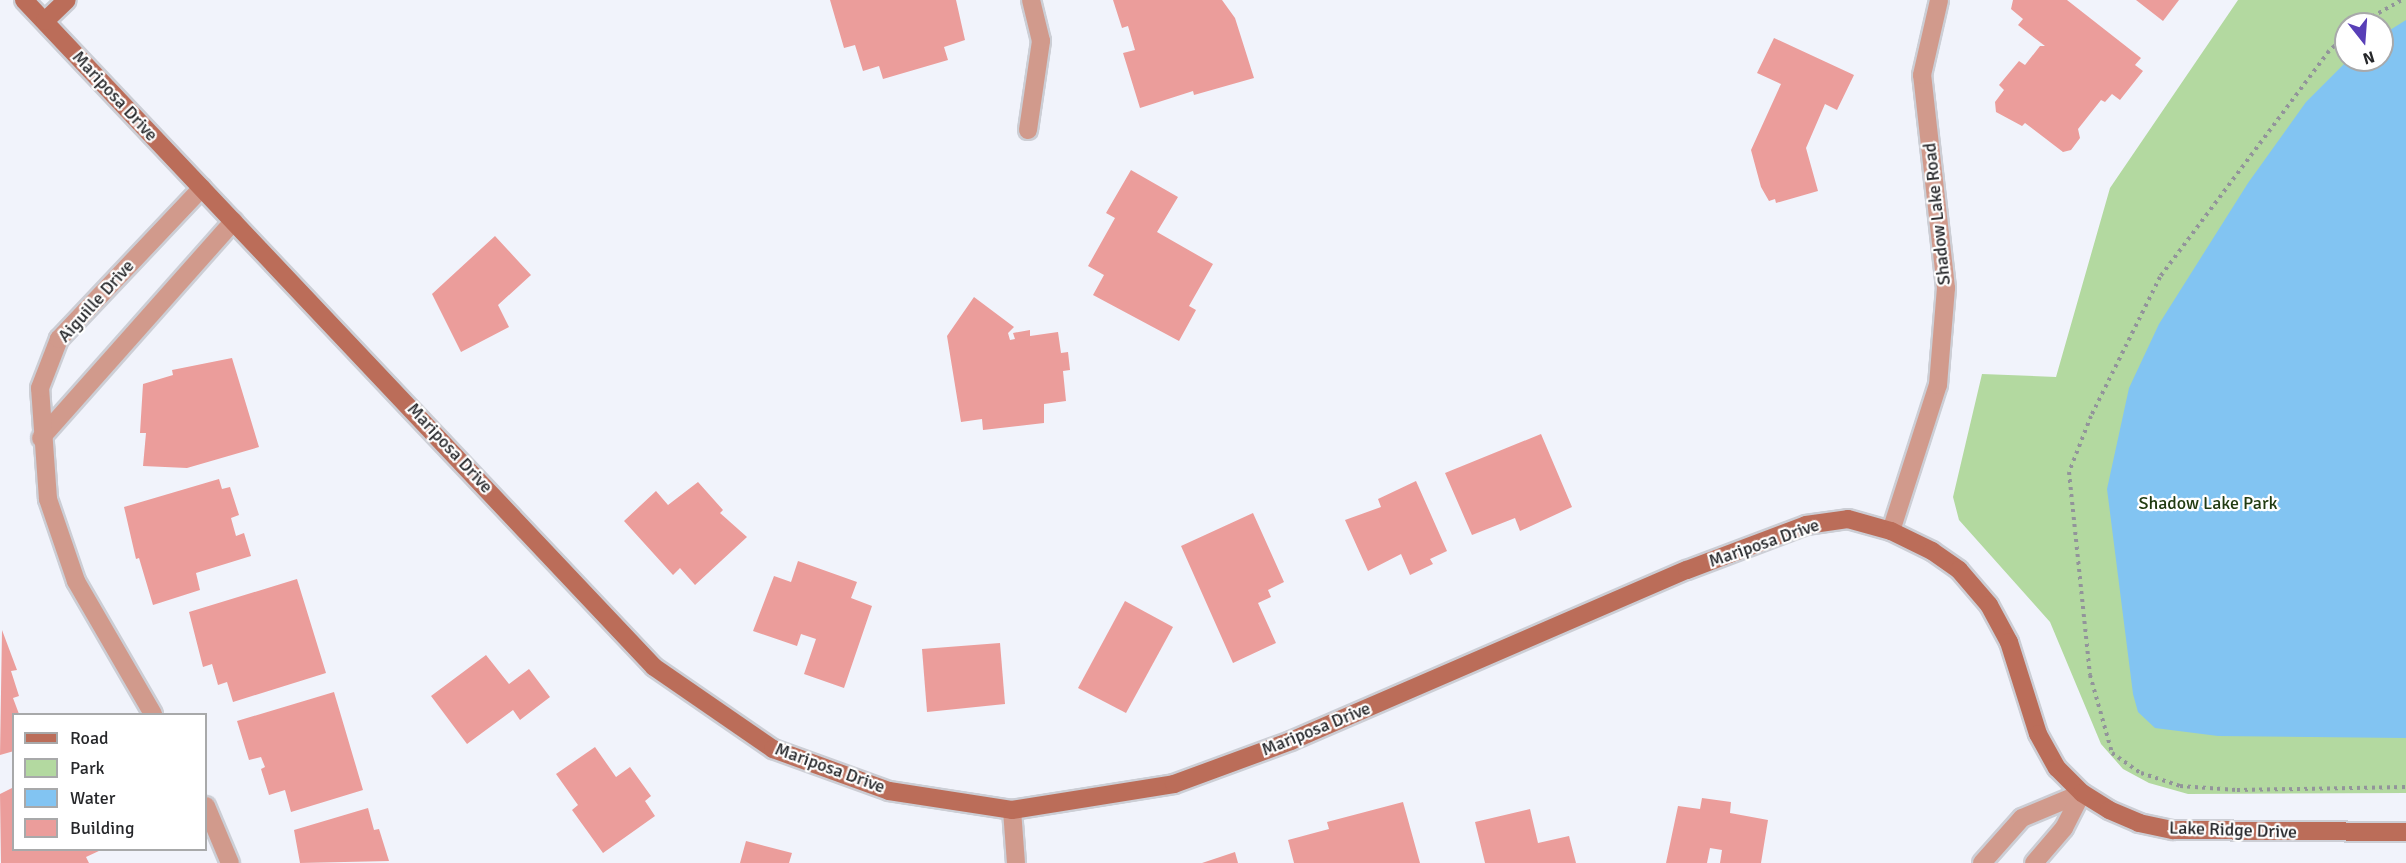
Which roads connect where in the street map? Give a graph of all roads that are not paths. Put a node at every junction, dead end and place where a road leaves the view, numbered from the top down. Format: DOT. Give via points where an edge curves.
graph roads {
  1 [pos="24,0"];
  2 [pos="67,0"];
  3 [pos="1031,0"];
  4 [pos="1939,0"];
  5 [pos="45,21"];
  6 [pos="1028,130"];
  7 [pos="202,188"];
  8 [pos="234,221"];
  9 [pos="41,438"];
  10 [pos="1891,531"];
  11 [pos="152,713"];
  12 [pos="2082,793"];
  13 [pos="207,808"];
  14 [pos="1012,810"];
  15 [pos="2406,832"];
  16 [pos="230,863"];
  17 [pos="1016,863"];
  18 [pos="1982,863"];
  19 [pos="2034,863"];
  1 -- 5 [label="street, Mariposa Drive"];
  2 -- 5 [label="street"];
  3 -- 6 [label="street" via="1041,41"];
  4 -- 10 [label="street, Shadow Lake Road" via="1922,75 1946,288 1938,385"];
  5 -- 7 [label="street, Mariposa Drive"];
  7 -- 8 [label="street, Mariposa Drive"];
  7 -- 9 [label="street, Aiguille Drive" via="59,339 40,388"];
  8 -- 9 [label="street"];
  8 -- 14 [label="street, Mariposa Drive" via="654,667 773,749 889,791"];
  9 -- 11 [label="street, Aiguille Drive" via="48,499 76,581"];
  10 -- 12 [label="street, Lake Ridge Drive" via="1932,551 1959,570 1989,605 2009,642 2038,734 2057,768"];
  10 -- 14 [label="street, Mariposa Drive" via="1848,519 1806,525 1687,570 1291,741 1174,784"];
  12 -- 15 [label="street, Lake Ridge Drive" via="2139,823 2173,830"];
  12 -- 18 [label="street" via="2022,818"];
  12 -- 19 [label="street" via="2064,828"];
  13 -- 16 [label="street"];
  14 -- 17 [label="street"];
}
